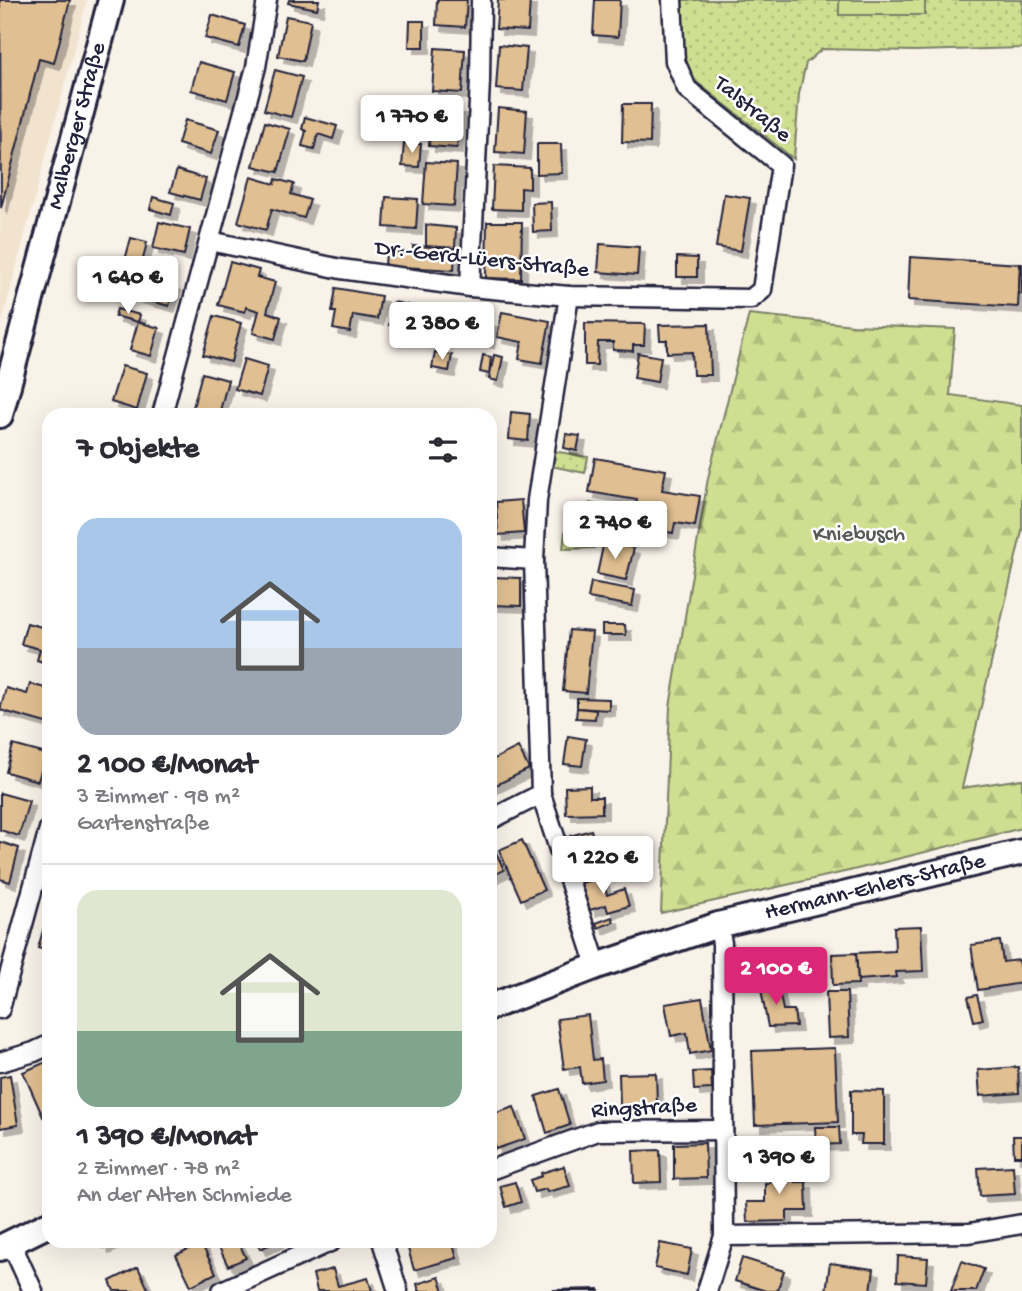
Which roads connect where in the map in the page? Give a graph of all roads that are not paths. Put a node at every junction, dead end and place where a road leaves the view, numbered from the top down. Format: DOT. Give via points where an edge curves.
graph roads {
  1 [pos="111,0"];
  2 [pos="267,0"];
  3 [pos="481,0"];
  4 [pos="672,0"];
  5 [pos="210,241"];
  6 [pos="470,287"];
  7 [pos="569,296"];
  8 [pos="751,299"];
  9 [pos="164,408"];
  10 [pos="0,415"];
  11 [pos="497,557"];
  12 [pos="534,560"];
  13 [pos="541,794"];
  14 [pos="497,816"];
  15 [pos="1022,852"];
  16 [pos="42,855"];
  17 [pos="718,925"];
  18 [pos="597,966"];
  19 [pos="497,1004"];
  20 [pos="0,1010"];
  21 [pos="42,1048"];
  22 [pos="0,1062"];
  23 [pos="723,1130"];
  24 [pos="497,1167"];
  25 [pos="1022,1224"];
  26 [pos="42,1227"];
  27 [pos="724,1236"];
  28 [pos="6,1245"];
  29 [pos="317,1248"];
  30 [pos="385,1248"];
  31 [pos="33,1291"];
  32 [pos="222,1291"];
  33 [pos="398,1291"];
  34 [pos="706,1291"];
  1 -- 10 [label="street, Malberger Straße"];
  2 -- 5 [label="street" via="256,67"];
  3 -- 6 [label="street"];
  4 -- 8 [label="street, Talstraße" via="675,61 687,89 781,165 762,290"];
  5 -- 6 [label="street, Dr.-Gerd-Lüers-Straße" via="341,269"];
  5 -- 9 [label="street"];
  6 -- 7 [label="street, Dr.-Gerd-Lüers-Straße"];
  7 -- 8 [label="street, Dr.-Gerd-Lüers-Straße"];
  7 -- 12 [label="street" via="540,471"];
  11 -- 12 [label="street"];
  12 -- 13 [label="street"];
  13 -- 14 [label="street"];
  13 -- 18 [label="street"];
  15 -- 17 [label="street, Hermann-Ehlers-Straße"];
  16 -- 20 [label="street"];
  17 -- 18 [label="street, Hermann-Ehlers-Straße"];
  17 -- 23 [label="street" via="722,943"];
  18 -- 19 [label="street, Hermann-Ehlers-Straße"];
  21 -- 22 [label="street"];
  23 -- 24 [label="street, Ringstraße" via="598,1131"];
  23 -- 27 [label="street"];
  25 -- 27 [label="street" via="968,1233"];
  26 -- 28 [label="street"];
  27 -- 34 [label="street"];
  28 -- 31 [label="street"];
  29 -- 32 [label="street"];
  30 -- 33 [label="street"];
}
